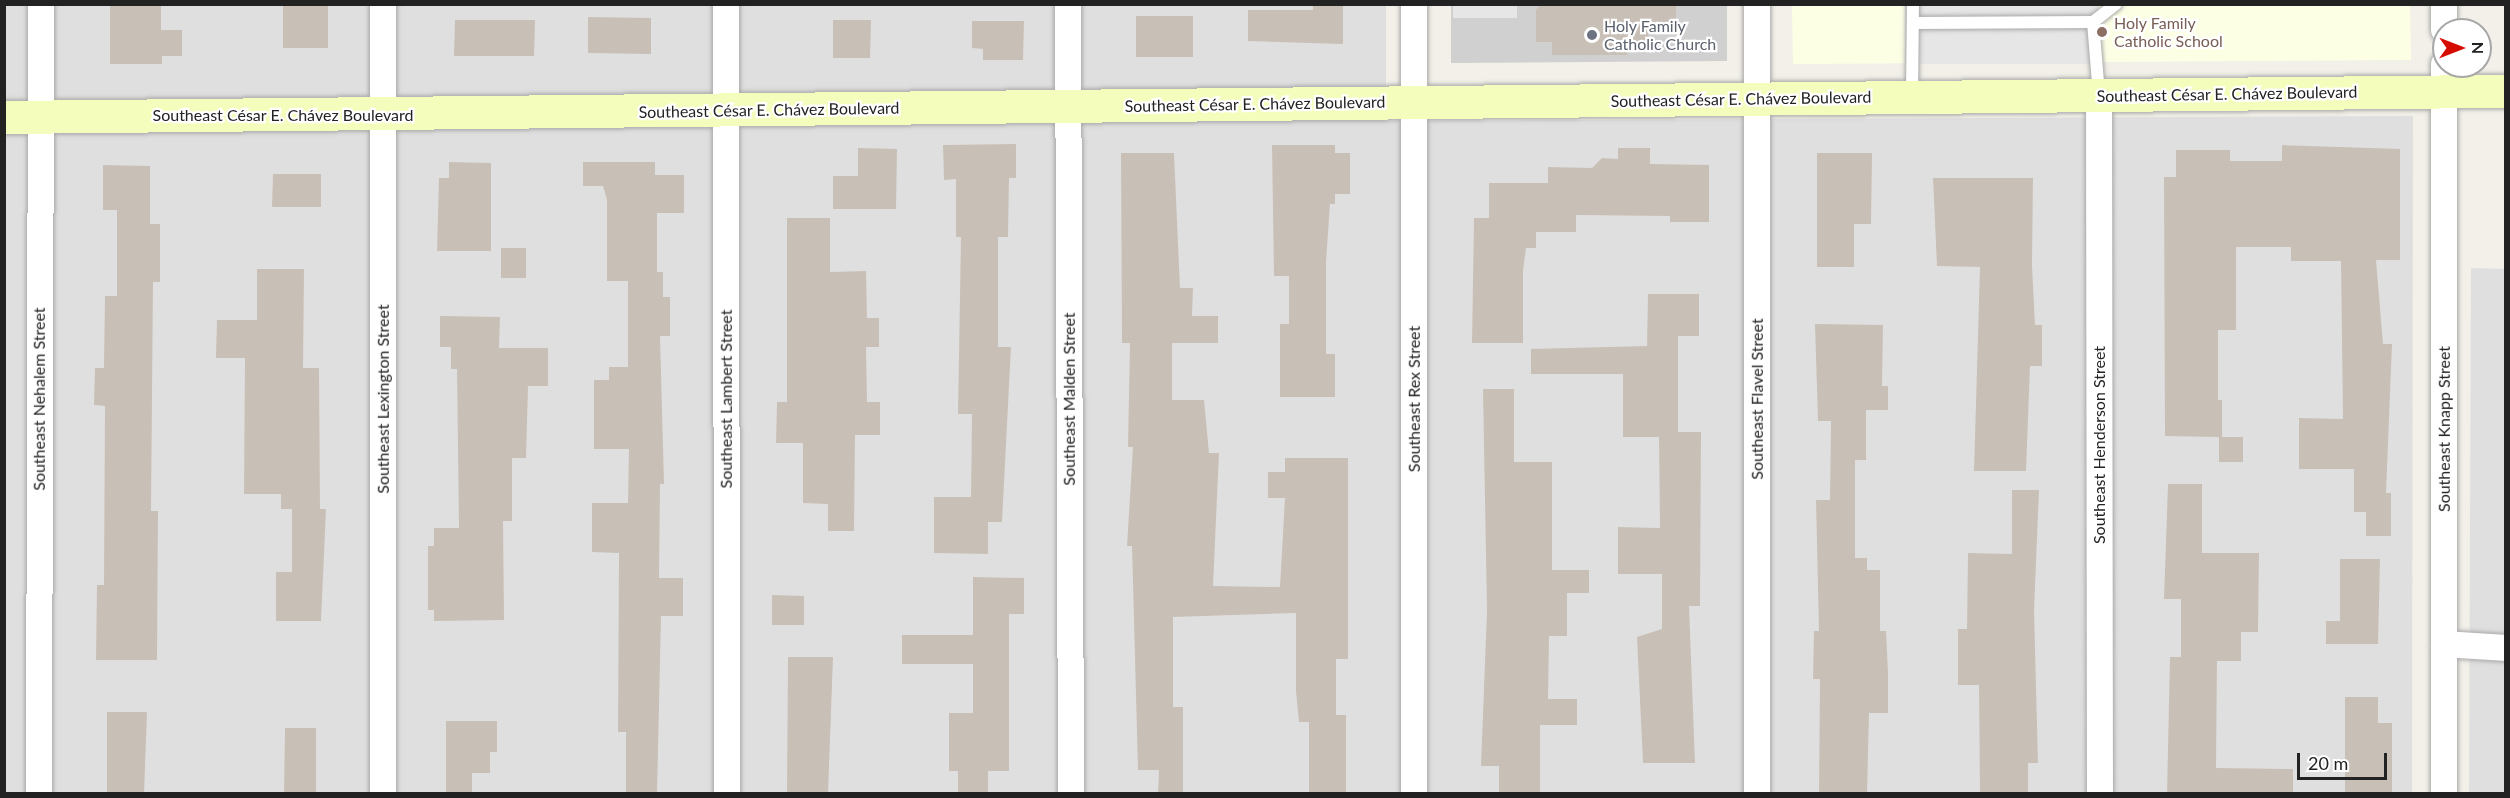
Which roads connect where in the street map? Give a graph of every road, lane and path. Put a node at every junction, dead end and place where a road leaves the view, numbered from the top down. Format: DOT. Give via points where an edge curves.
graph roads {
  1 [pos="40,4"];
  2 [pos="383,4"];
  3 [pos="726,4"];
  4 [pos="1068,4"];
  5 [pos="1414,4"];
  6 [pos="1757,4"];
  7 [pos="1913,4"];
  8 [pos="2116,4"];
  9 [pos="2093,22"];
  10 [pos="1913,23"];
  11 [pos="2444,78"];
  12 [pos="2505,92"];
  13 [pos="2099,96"];
  14 [pos="1912,98"];
  15 [pos="1757,99"];
  16 [pos="1414,102"];
  17 [pos="1068,106"];
  18 [pos="726,110"];
  19 [pos="382,114"];
  20 [pos="4,117"];
  21 [pos="40,117"];
  22 [pos="2444,644"];
  23 [pos="2505,648"];
  24 [pos="39,794"];
  25 [pos="383,794"];
  26 [pos="727,794"];
  27 [pos="1071,794"];
  28 [pos="1414,794"];
  29 [pos="1757,794"];
  30 [pos="2100,794"];
  31 [pos="2444,794"];
  1 -- 21 [label="street, Southeast Nehalem Street"];
  2 -- 19 [label="street, Southeast Lexington Street"];
  3 -- 18 [label="street, Southeast Lambert Street"];
  4 -- 17 [label="street, Southeast Malden Street"];
  5 -- 16 [label="street, Southeast Rex Street"];
  6 -- 15 [label="street, Southeast Flavel Street"];
  7 -- 10 [label="lane"];
  8 -- 9 [label="lane"];
  9 -- 10 [label="lane"];
  9 -- 13 [label="lane"];
  10 -- 14 [label="lane"];
  11 -- 12 [label="street, Southeast César E. Chávez Boulevard"];
  11 -- 13 [label="street, Southeast César E. Chávez Boulevard"];
  11 -- 22 [label="street, Southeast Knapp Street"];
  13 -- 14 [label="street, Southeast César E. Chávez Boulevard"];
  13 -- 30 [label="street, Southeast Henderson Street"];
  14 -- 15 [label="street, Southeast César E. Chávez Boulevard"];
  15 -- 16 [label="street, Southeast César E. Chávez Boulevard"];
  15 -- 29 [label="street, Southeast Flavel Street"];
  16 -- 17 [label="street, Southeast César E. Chávez Boulevard"];
  16 -- 28 [label="street, Southeast Rex Street"];
  17 -- 18 [label="street, Southeast César E. Chávez Boulevard"];
  17 -- 27 [label="street, Southeast Malden Street"];
  18 -- 19 [label="street, Southeast César E. Chávez Boulevard"];
  18 -- 26 [label="street, Southeast Lambert Street"];
  19 -- 21 [label="street, Southeast César E. Chávez Boulevard"];
  19 -- 25 [label="street, Southeast Lexington Street"];
  20 -- 21 [label="street, Southeast César E. Chávez Boulevard"];
  21 -- 24 [label="street, Southeast Nehalem Street"];
  22 -- 23 [label="street"];
  22 -- 31 [label="street, Southeast Knapp Street"];
}
